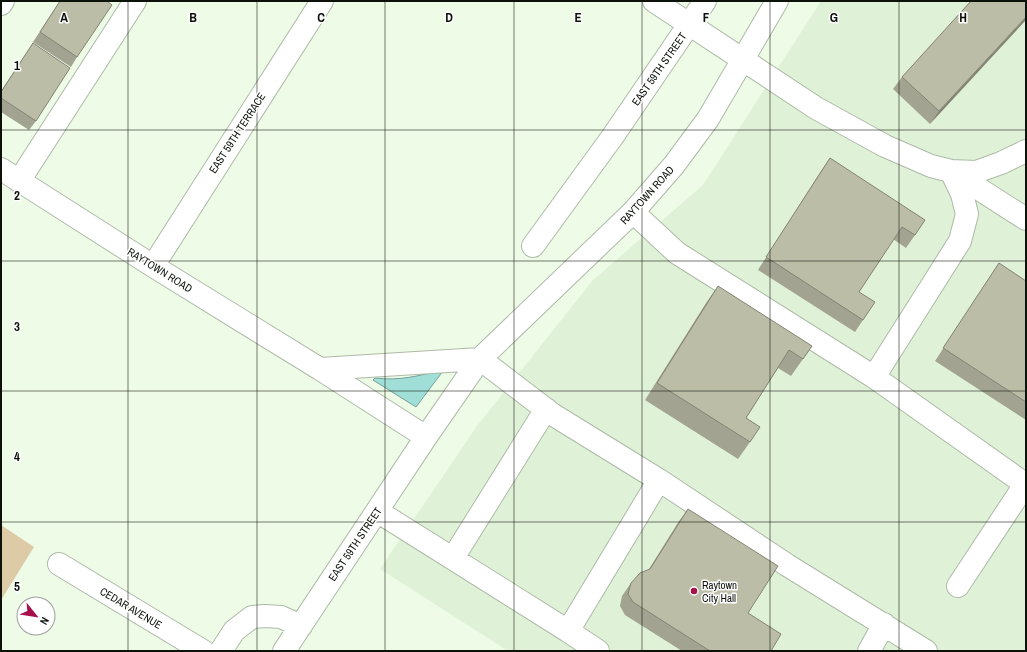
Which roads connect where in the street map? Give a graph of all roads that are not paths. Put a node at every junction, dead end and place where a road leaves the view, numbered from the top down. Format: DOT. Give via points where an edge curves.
graph roads {
  1 [pos="3,1"];
  2 [pos="135,1"];
  3 [pos="322,1"];
  4 [pos="654,1"];
  5 [pos="706,1"];
  6 [pos="777,1"];
  7 [pos="1,4"];
  8 [pos="689,25"];
  9 [pos="742,60"];
  10 [pos="1026,151"];
  11 [pos="1,169"];
  12 [pos="951,171"];
  13 [pos="20,181"];
  14 [pos="633,212"];
  15 [pos="1026,219"];
  16 [pos="533,246"];
  17 [pos="153,266"];
  18 [pos="480,359"];
  19 [pos="320,369"];
  20 [pos="874,377"];
  21 [pos="546,409"];
  22 [pos="426,437"];
  23 [pos="659,480"];
  24 [pos="1026,484"];
  25 [pos="377,511"];
  26 [pos="453,558"];
  27 [pos="59,564"];
  28 [pos="958,586"];
  29 [pos="884,624"];
  30 [pos="301,626"];
  31 [pos="568,631"];
  32 [pos="203,651"];
  33 [pos="221,651"];
  34 [pos="284,651"];
  35 [pos="598,651"];
  36 [pos="869,651"];
  37 [pos="926,651"];
  1 -- 7 [label="street"];
  2 -- 13 [label="street"];
  3 -- 17 [label="street, EAST 59TH TERRACE"];
  4 -- 8 [label="street"];
  5 -- 8 [label="street, EAST 59TH STREET"];
  6 -- 9 [label="street, RAYTOWN ROAD"];
  8 -- 9 [label="street"];
  8 -- 16 [label="street, EAST 59TH STREET" via="617,139"];
  9 -- 12 [label="street" via="816,108 878,142 931,166"];
  9 -- 14 [label="street, RAYTOWN ROAD" via="708,119 674,166"];
  10 -- 12 [label="street" via="976,172"];
  11 -- 13 [label="street, RAYTOWN ROAD"];
  12 -- 15 [label="street"];
  12 -- 20 [label="street" via="962,194 967,214 960,241"];
  13 -- 17 [label="street, RAYTOWN ROAD"];
  14 -- 18 [label="street, RAYTOWN ROAD"];
  14 -- 20 [label="street" via="677,253"];
  17 -- 19 [label="street, RAYTOWN ROAD"];
  18 -- 19 [label="street"];
  18 -- 21 [label="street"];
  18 -- 22 [label="street, RAYTOWN ROAD"];
  19 -- 22 [label="street, RAYTOWN ROAD"];
  20 -- 24 [label="street"];
  21 -- 23 [label="street"];
  21 -- 26 [label="street"];
  22 -- 25 [label="street, EAST 59TH STREET"];
  23 -- 29 [label="street" via="787,565"];
  23 -- 31 [label="street"];
  24 -- 28 [label="street"];
  25 -- 26 [label="street"];
  25 -- 30 [label="street, EAST 59TH STREET"];
  26 -- 31 [label="street"];
  27 -- 32 [label="street, CEDAR AVENUE"];
  29 -- 36 [label="street"];
  29 -- 37 [label="street"];
  30 -- 33 [label="street" via="281,617 252,617 234,631"];
  30 -- 34 [label="street, EAST 59TH STREET"];
  31 -- 35 [label="street"];
}
